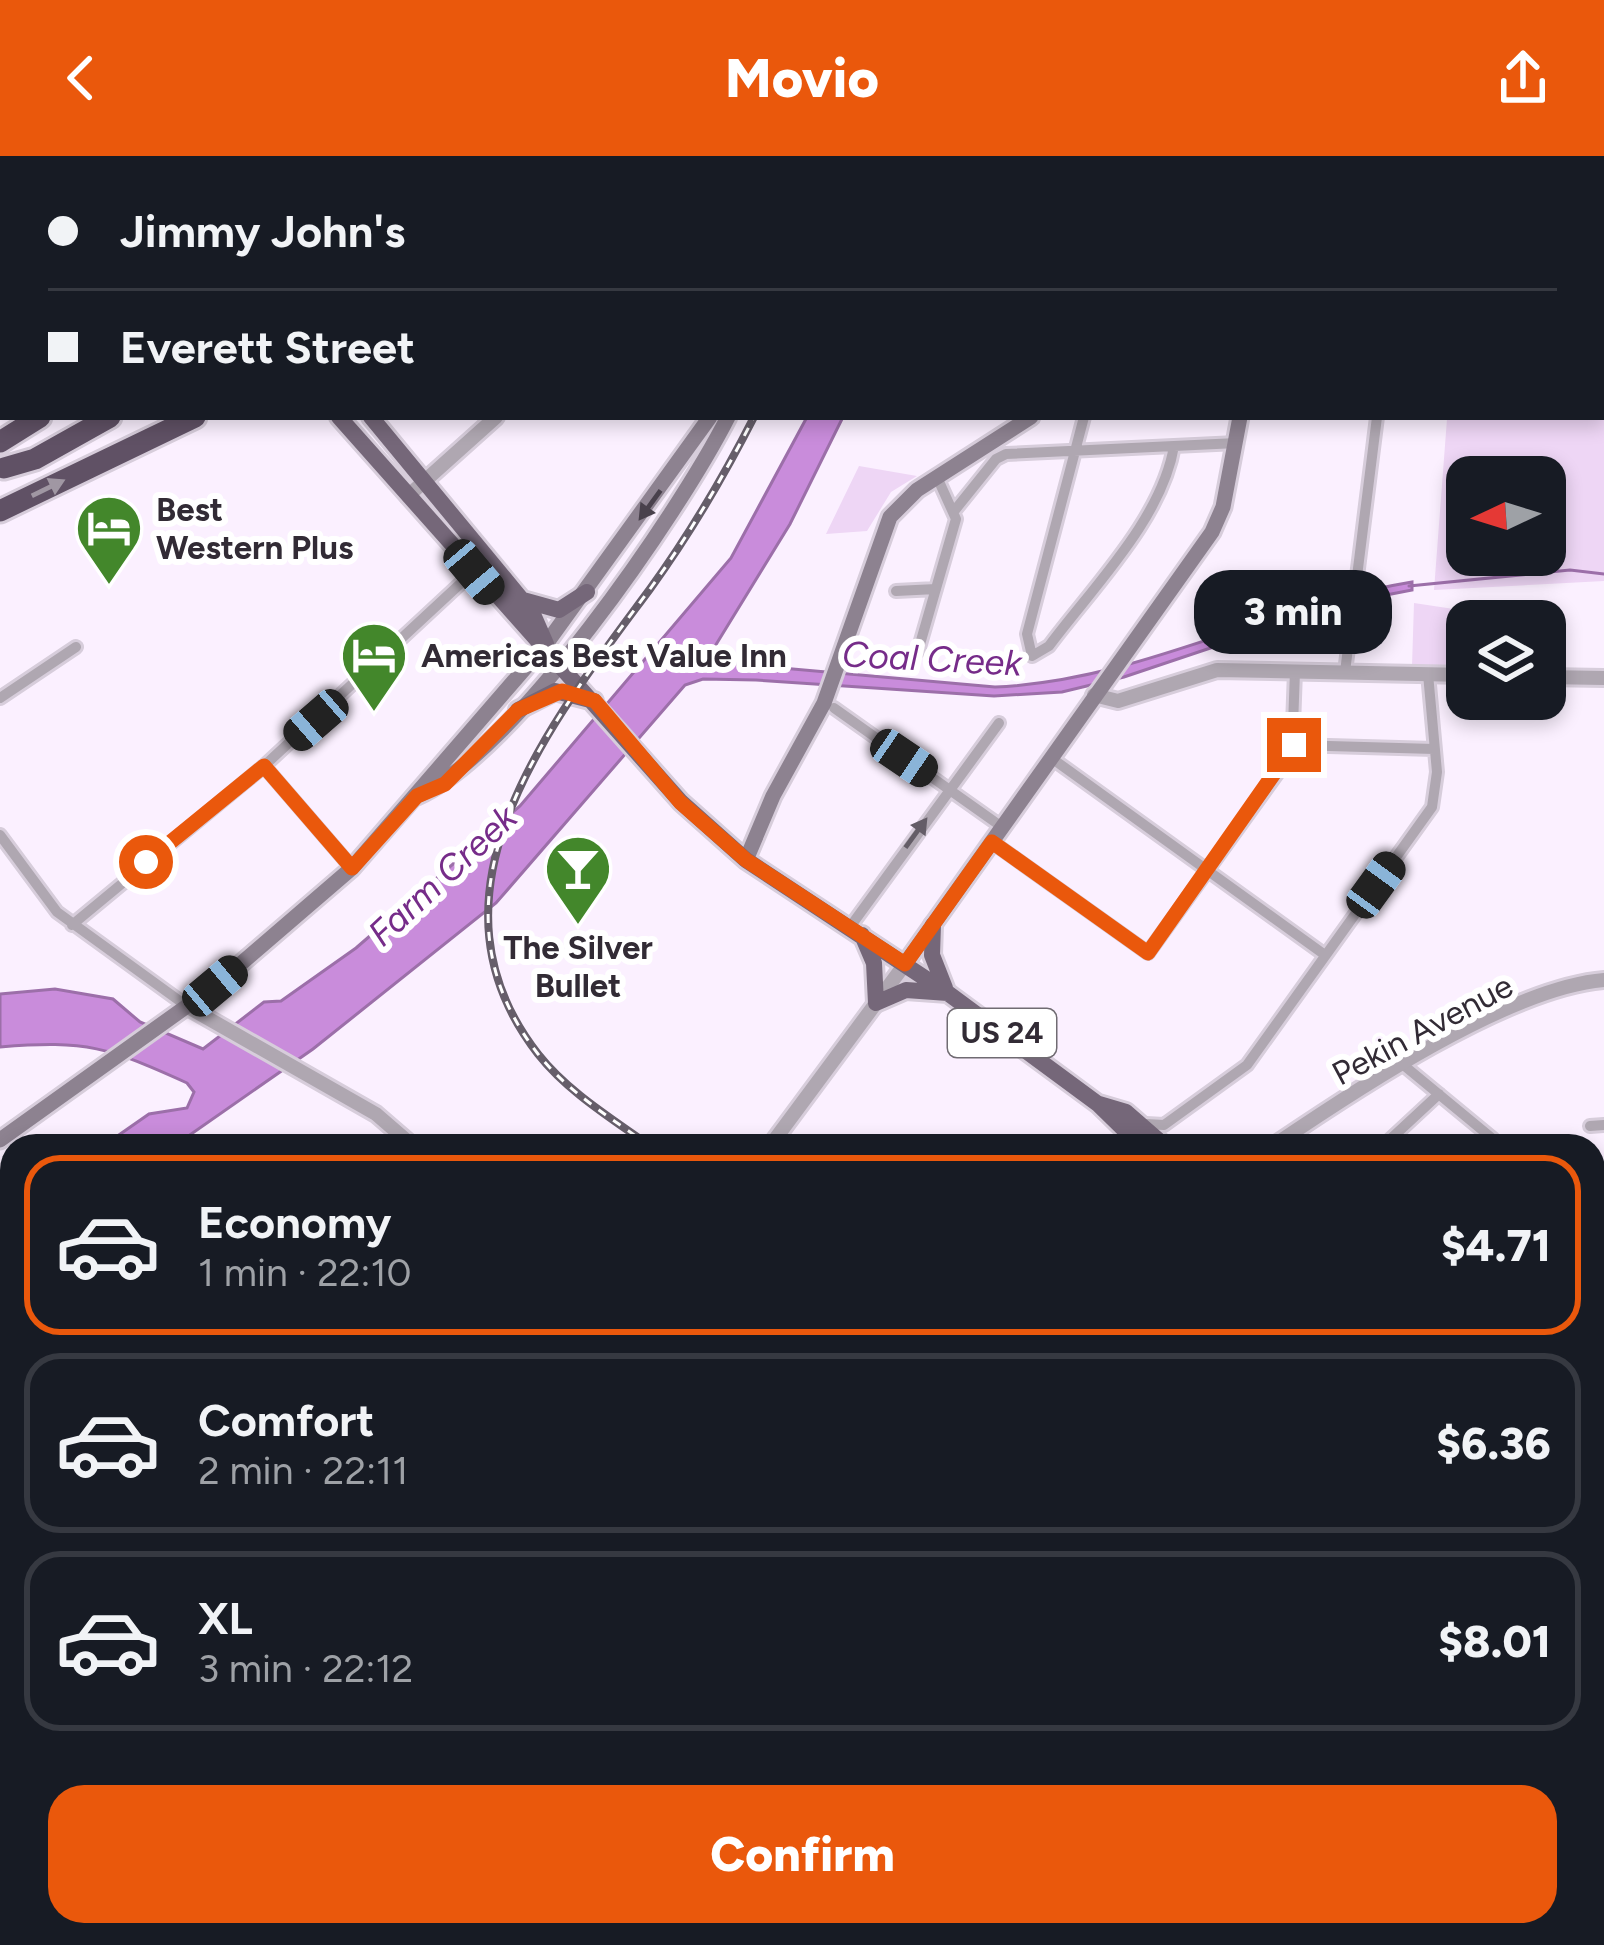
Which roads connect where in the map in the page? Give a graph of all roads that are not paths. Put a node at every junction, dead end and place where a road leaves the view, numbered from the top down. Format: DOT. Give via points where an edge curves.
graph roads {
  1 [pos="34,420"];
  2 [pos="75,420"];
  3 [pos="105,420"];
  4 [pos="189,420"];
  5 [pos="342,420"];
  6 [pos="373,420"];
  7 [pos="493,420"];
  8 [pos="708,420"];
  9 [pos="726,420"];
  10 [pos="1026,420"];
  11 [pos="1083,420"];
  12 [pos="1240,420"];
  13 [pos="1377,420"];
  14 [pos="0,438"];
  15 [pos="1237,443"];
  16 [pos="1174,446"];
  17 [pos="1075,451"];
  18 [pos="2,469"];
  19 [pos="938,477"];
  20 [pos="424,482"];
  21 [pos="407,496"];
  22 [pos="955,510"];
  23 [pos="0,512"];
  24 [pos="474,572"];
  25 [pos="936,589"];
  26 [pos="896,591"];
  27 [pos="587,592"];
  28 [pos="521,599"];
  29 [pos="546,644"];
  30 [pos="76,647"];
  31 [pos="918,652"];
  32 [pos="561,661"];
  33 [pos="1295,671"];
  34 [pos="1345,672"];
  35 [pos="1428,674"];
  36 [pos="1446,674"];
  37 [pos="1566,677"];
  38 [pos="1604,678"];
  39 [pos="1103,683"];
  40 [pos="0,698"];
  41 [pos="595,701"];
  42 [pos="834,709"];
  43 [pos="518,710"];
  44 [pos="999,723"];
  45 [pos="1294,745"];
  46 [pos="1434,748"];
  47 [pos="1050,757"];
  48 [pos="264,766"];
  49 [pos="948,789"];
  50 [pos="417,796"];
  51 [pos="0,835"];
  52 [pos="997,835"];
  53 [pos="746,860"];
  54 [pos="352,868"];
  55 [pos="1207,871"];
  56 [pos="72,925"];
  57 [pos="932,925"];
  58 [pos="856,931"];
  59 [pos="1325,956"];
  60 [pos="905,964"];
  61 [pos="1604,980"];
  62 [pos="949,994"];
  63 [pos="876,1003"];
  64 [pos="188,1006"];
  65 [pos="1401,1063"];
  66 [pos="1438,1094"];
  67 [pos="1098,1104"];
  68 [pos="1180,1114"];
  69 [pos="1136,1120"];
  70 [pos="1604,1125"];
  71 [pos="1590,1126"];
  72 [pos="9,1134"];
  73 [pos="399,1134"];
  74 [pos="779,1134"];
  75 [pos="1129,1134"];
  76 [pos="1153,1134"];
  77 [pos="1168,1134"];
  78 [pos="1292,1134"];
  79 [pos="1396,1134"];
  80 [pos="1487,1134"];
  1 -- 14 [label="highway"];
  2 -- 18 [label="highway"];
  3 -- 18 [label="highway"];
  23 -- 4 [label="highway, one-way"];
  5 -- 21 [label="main road, US 24"];
  6 -- 20 [label="main road, US 24"];
  7 -- 20 [label="street"];
  8 -- 27 [label="main road, one-way"];
  9 -- 32 [label="main road" via="661,528"];
  10 -- 19 [label="main road"];
  11 -- 17 [label="street"];
  12 -- 15 [label="main road"];
  13 -- 34 [label="street"];
  15 -- 16 [label="street"];
  15 -- 39 [label="main road" via="1217,524"];
  16 -- 17 [label="street"];
  16 -- 17 [label="street" via="1163,486 1132,533 1049,646 1030,655 1027,634"];
  17 -- 22 [label="street" via="1001,456"];
  19 -- 22 [label="street"];
  19 -- 53 [label="main road" via="886,524 833,679"];
  20 -- 21 [label="street"];
  20 -- 28 [label="main road, US 24"];
  21 -- 24 [label="main road, US 24"];
  22 -- 25 [label="street"];
  24 -- 29 [label="main road, US 24"];
  24 -- 48 [label="street"];
  25 -- 26 [label="street"];
  25 -- 31 [label="street"];
  27 -- 28 [label="main road" via="559,610"];
  27 -- 29 [label="main road"];
  28 -- 29 [label="main road, US 24"];
  29 -- 32 [label="main road, US 24"];
  29 -- 50 [label="main road"];
  30 -- 40 [label="street"];
  32 -- 41 [label="main road, US 24"];
  32 -- 43 [label="main road"];
  33 -- 34 [label="street"];
  33 -- 39 [label="street" via="1217,670 1118,701"];
  33 -- 45 [label="street"];
  34 -- 35 [label="street"];
  35 -- 36 [label="street"];
  35 -- 46 [label="street"];
  37 -- 38 [label="street"];
  39 -- 47 [label="main road"];
  41 -- 43 [label="main road" via="555,692"];
  41 -- 53 [label="main road, US 24" via="680,802"];
  42 -- 49 [label="street"];
  43 -- 50 [label="main road" via="445,784"];
  44 -- 49 [label="street"];
  45 -- 46 [label="street"];
  45 -- 55 [label="street"];
  46 -- 59 [label="street" via="1432,807"];
  47 -- 52 [label="main road"];
  47 -- 55 [label="street"];
  48 -- 54 [label="street"];
  48 -- 56 [label="street"];
  49 -- 52 [label="street"];
  58 -- 49 [label="street, one-way"];
  50 -- 54 [label="main road"];
  51 -- 56 [label="street"];
  52 -- 55 [label="street" via="1148,953"];
  52 -- 57 [label="main road"];
  53 -- 58 [label="main road, US 24"];
  54 -- 64 [label="main road"];
  55 -- 59 [label="street"];
  56 -- 64 [label="street"];
  57 -- 60 [label="main road"];
  57 -- 62 [label="main road" via="932,955"];
  58 -- 60 [label="main road, US 24"];
  58 -- 63 [label="main road" via="874,963"];
  59 -- 68 [label="street" via="1247,1064"];
  60 -- 62 [label="main road, US 24"];
  60 -- 63 [label="street"];
  61 -- 65 [label="street, Pekin Avenue" via="1548,994"];
  62 -- 63 [label="main road" via="906,990"];
  62 -- 67 [label="main road, US 24"];
  63 -- 74 [label="street"];
  64 -- 72 [label="main road"];
  64 -- 73 [label="street"];
  65 -- 66 [label="street"];
  65 -- 78 [label="street, Pekin Avenue"];
  66 -- 79 [label="street"];
  66 -- 80 [label="street"];
  67 -- 69 [label="main road, US 24"];
  67 -- 75 [label="main road, US 24"];
  68 -- 69 [label="street" via="1161,1126"];
  68 -- 77 [label="street"];
  69 -- 76 [label="main road, US 24"];
  70 -- 71 [label="street"];
}
